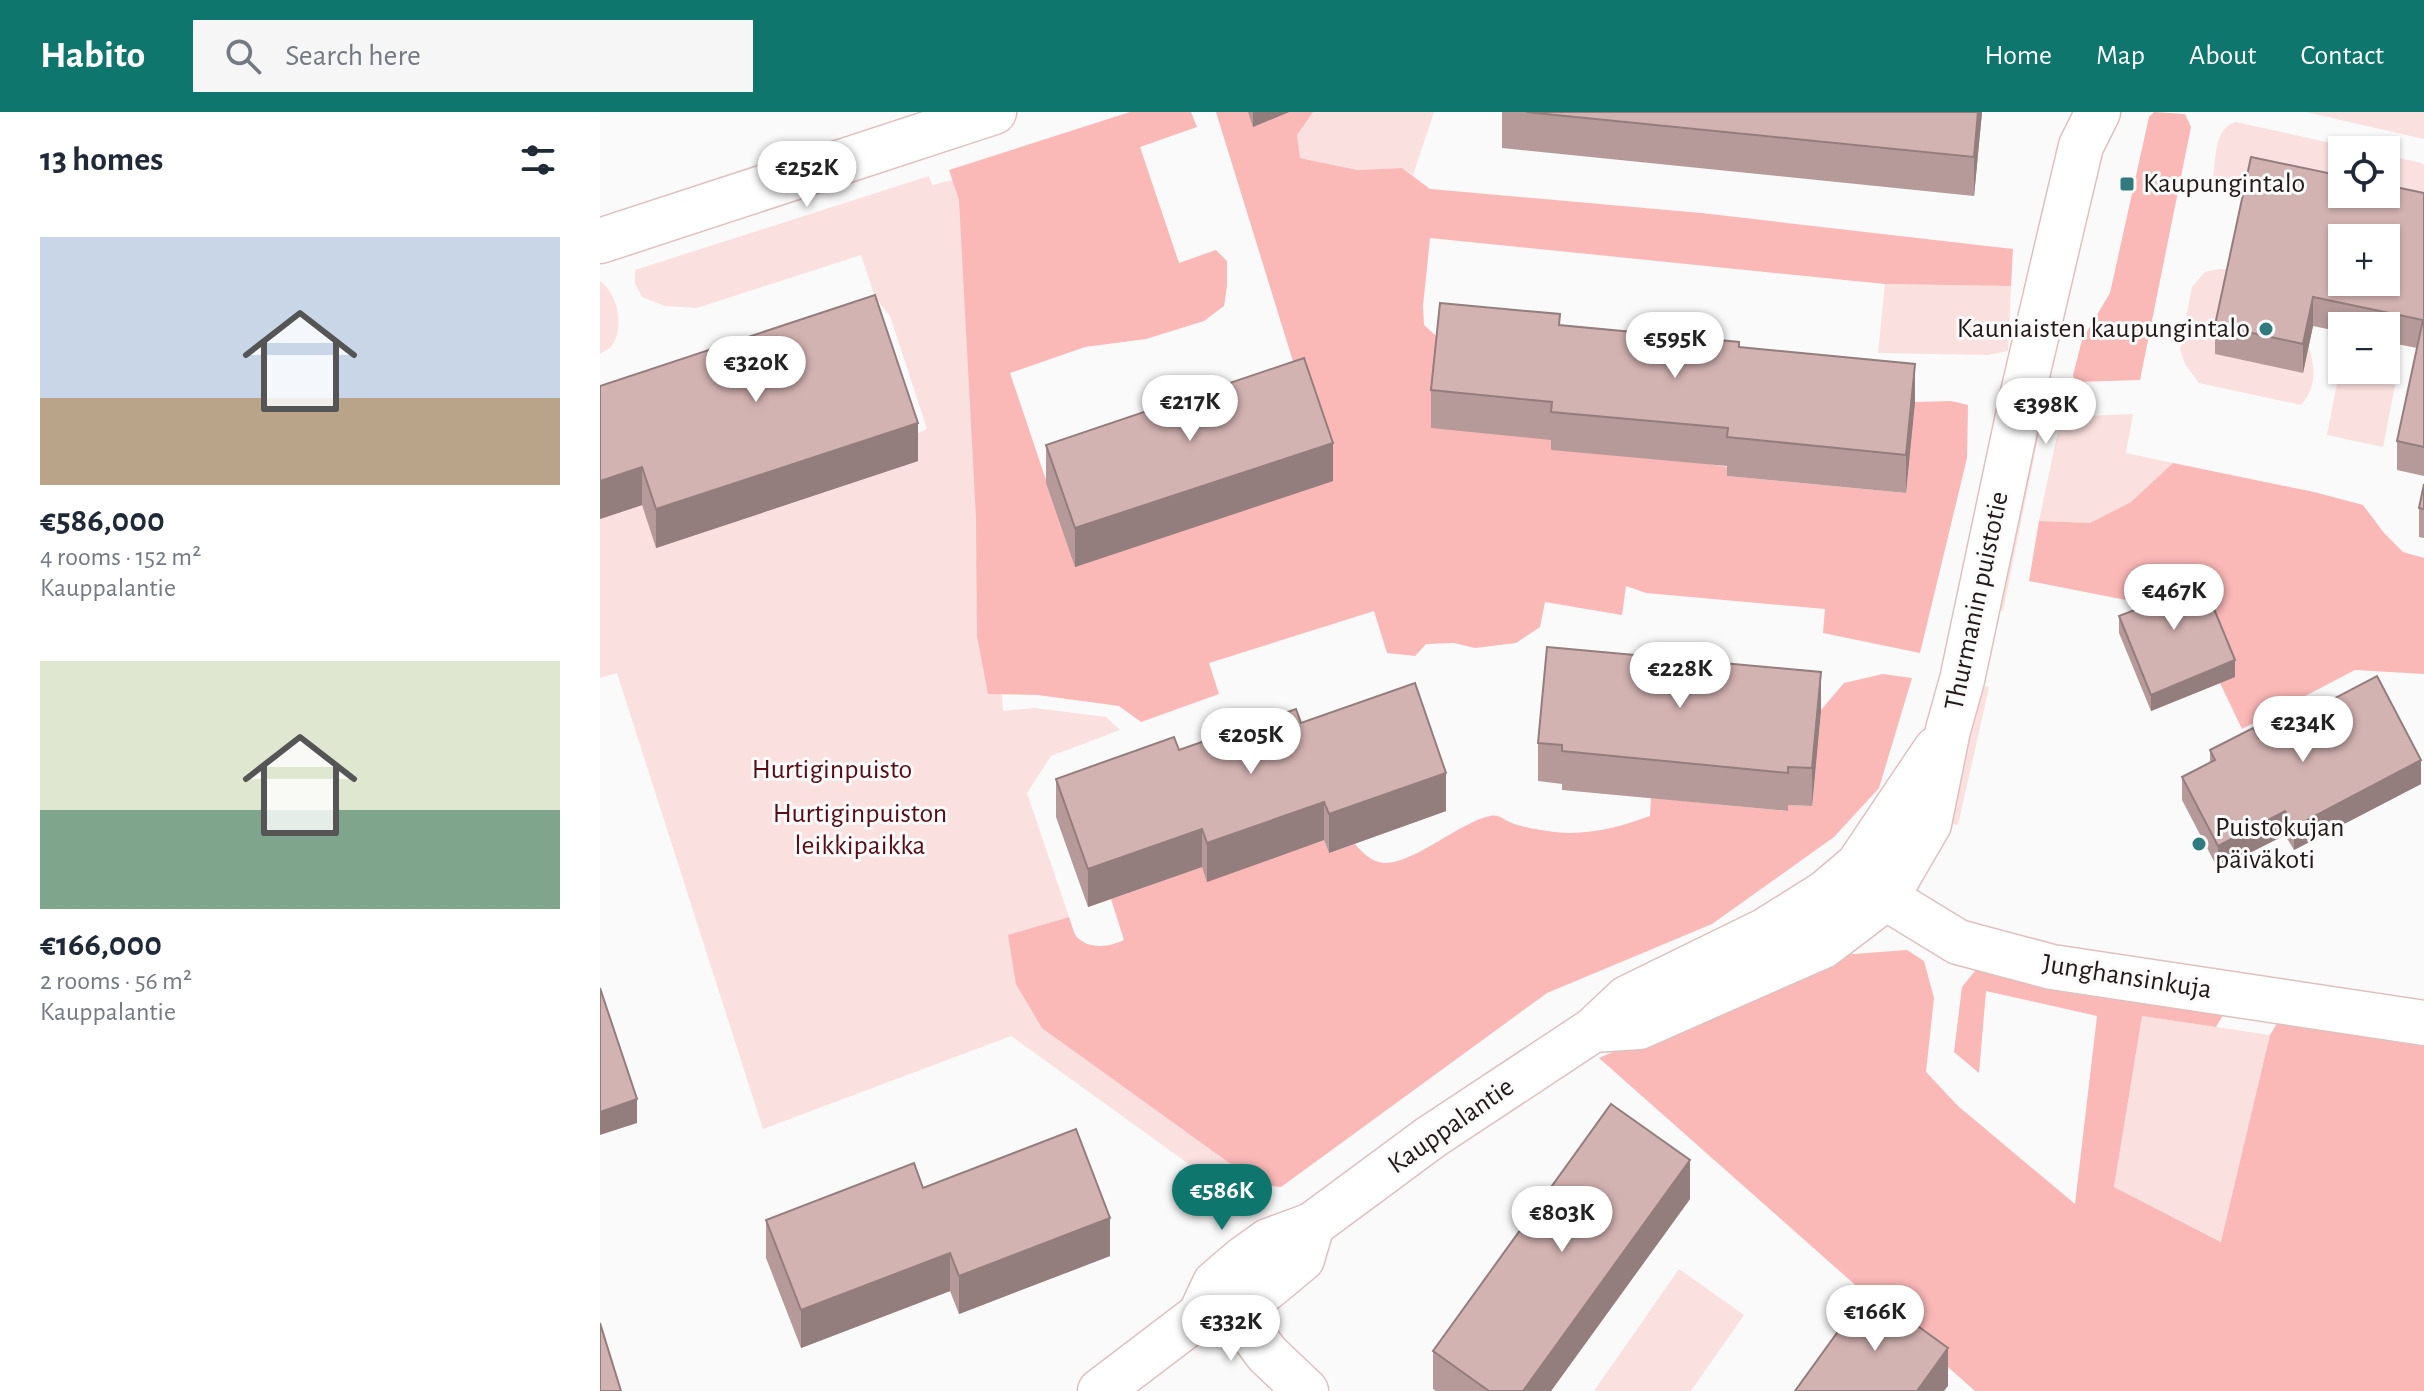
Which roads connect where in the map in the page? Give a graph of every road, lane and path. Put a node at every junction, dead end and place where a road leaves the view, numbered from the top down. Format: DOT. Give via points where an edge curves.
graph roads {
  1 [pos="994,112"];
  2 [pos="2086,123"];
  3 [pos="600,241"];
  4 [pos="1948,730"];
  5 [pos="1858,865"];
  6 [pos="1886,898"];
  7 [pos="2424,1023"];
  8 [pos="1593,1030"];
  9 [pos="1217,1302"];
  10 [pos="1100,1391"];
  11 [pos="1306,1391"];
  1 -- 3 [label="street"];
  2 -- 4 [label="street, Thurmanin puistotie"];
  4 -- 5 [label="street, Thurmanin puistotie"];
  4 -- 6 [label="street, Thurmanin puistotie" via="1929,824"];
  5 -- 6 [label="street, Junghansinkuja"];
  5 -- 8 [label="street, Kauppalantie" via="1766,930 1627,998"];
  6 -- 7 [label="street, Junghansinkuja" via="1958,942 2052,967"];
  6 -- 8 [label="street, Kauppalantie" via="1823,946 1639,1027"];
  8 -- 9 [label="street, Kauppalantie" via="1431,1137 1312,1225 1268,1241 1243,1259"];
  9 -- 10 [label="street, Kauppalantie"];
  9 -- 11 [label="street"];
}
